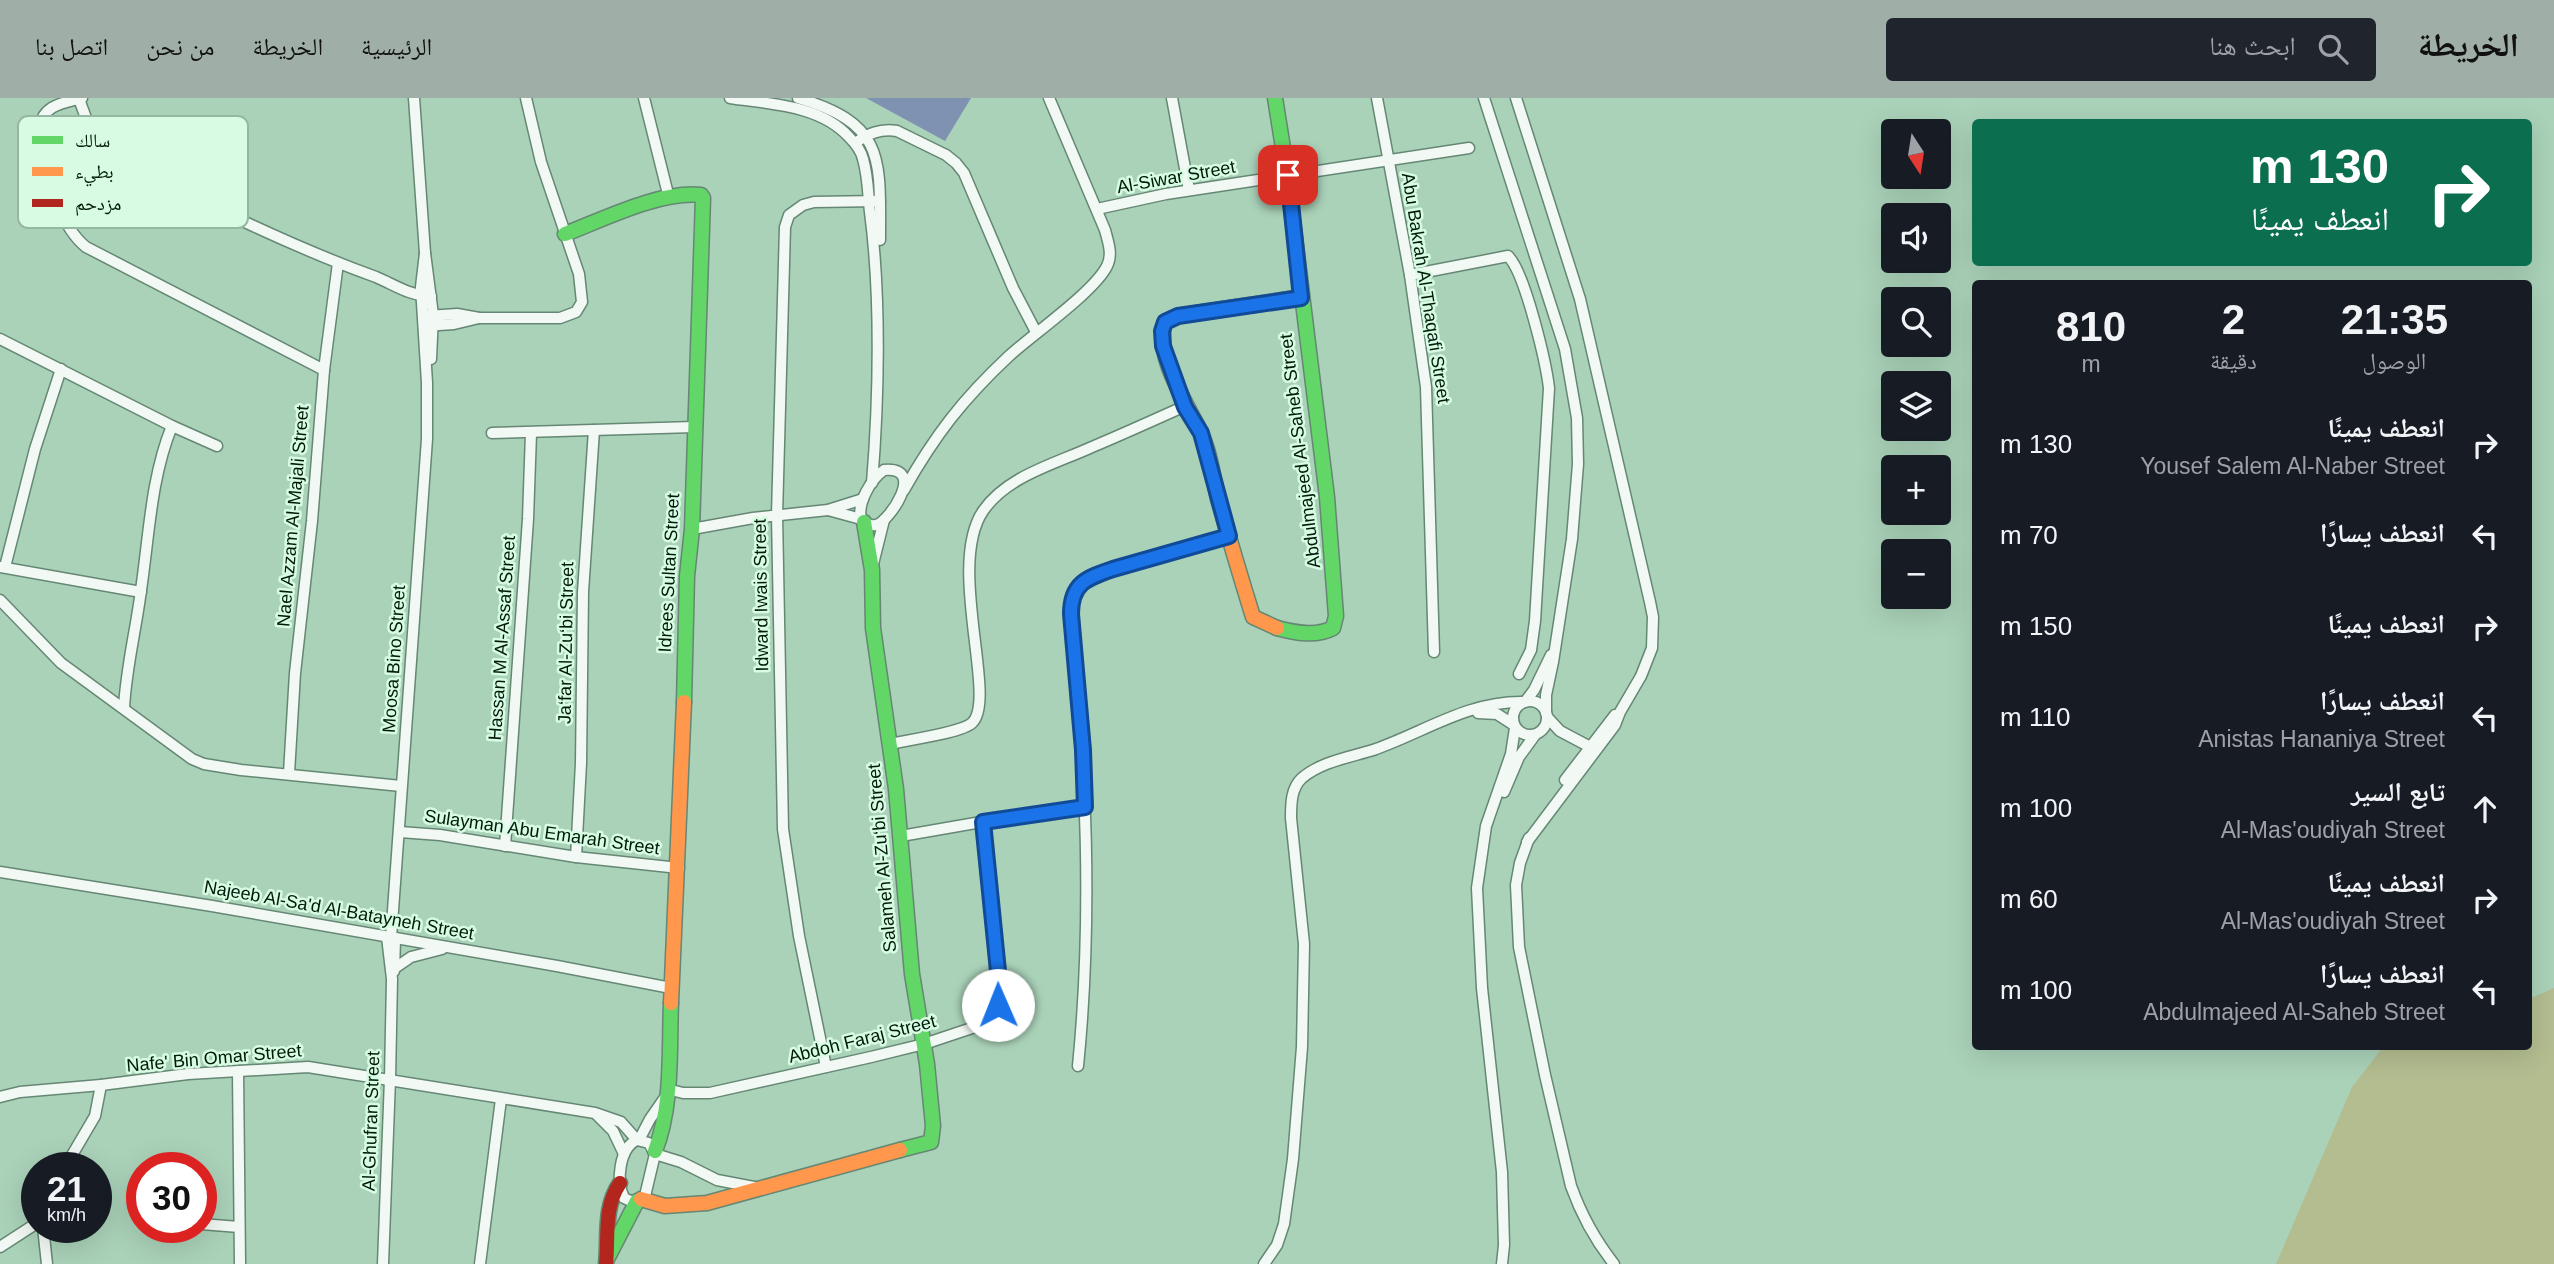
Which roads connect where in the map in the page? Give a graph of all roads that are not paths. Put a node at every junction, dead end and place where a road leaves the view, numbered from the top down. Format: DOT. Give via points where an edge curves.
graph roads {
  1 [pos="81,98"];
  2 [pos="414,98"];
  3 [pos="526,98"];
  4 [pos="644,98"];
  5 [pos="730,98"];
  6 [pos="798,98"];
  7 [pos="1049,98"];
  8 [pos="1172,98"];
  9 [pos="1275,98"];
  10 [pos="1377,98"];
  11 [pos="1484,98"];
  12 [pos="1516,98"];
  13 [pos="767,100"];
  14 [pos="809,100"];
  15 [pos="42,116"];
  16 [pos="87,116"];
  17 [pos="866,135"];
  18 [pos="855,143"];
  19 [pos="1469,148"];
  20 [pos="1388,160"];
  21 [pos="1288,175"];
  22 [pos="1189,190"];
  23 [pos="669,198"];
  24 [pos="874,201"];
  25 [pos="1097,209"];
  26 [pos="248,220"];
  27 [pos="69,228"];
  28 [pos="565,234"];
  29 [pos="338,263"];
  30 [pos="1410,275"];
  31 [pos="426,292"];
  32 [pos="1301,298"];
  33 [pos="428,321"];
  34 [pos="1037,332"];
  35 [pos="0,340"];
  36 [pos="61,369"];
  37 [pos="324,370"];
  38 [pos="1185,407"];
  39 [pos="172,426"];
  40 [pos="694,427"];
  41 [pos="594,430"];
  42 [pos="492,433"];
  43 [pos="531,433"];
  44 [pos="218,446"];
  45 [pos="875,447"];
  46 [pos="924,455"];
  47 [pos="893,470"];
  48 [pos="872,483"];
  49 [pos="904,490"];
  50 [pos="863,499"];
  51 [pos="828,510"];
  52 [pos="777,515"];
  53 [pos="884,520"];
  54 [pos="862,521"];
  55 [pos="692,529"];
  56 [pos="1229,536"];
  57 [pos="2,567"];
  58 [pos="872,570"];
  59 [pos="141,593"];
  60 [pos="0,600"];
  61 [pos="1554,649"];
  62 [pos="1434,652"];
  63 [pos="1519,674"];
  64 [pos="1524,702"];
  65 [pos="124,708"];
  66 [pos="1546,715"];
  67 [pos="1451,717"];
  68 [pos="1514,726"];
  69 [pos="1537,734"];
  70 [pos="890,744"];
  71 [pos="1591,752"];
  72 [pos="289,773"];
  73 [pos="401,786"];
  74 [pos="1085,807"];
  75 [pos="983,822"];
  76 [pos="400,832"];
  77 [pos="901,836"];
  78 [pos="505,846"];
  79 [pos="576,857"];
  80 [pos="679,868"];
  81 [pos="0,872"];
  82 [pos="1479,897"];
  83 [pos="391,938"];
  84 [pos="452,947"];
  85 [pos="393,974"];
  86 [pos="671,988"];
  87 [pos="924,1044"];
  88 [pos="1078,1066"];
  89 [pos="825,1067"];
  90 [pos="238,1071"];
  91 [pos="390,1079"];
  92 [pos="101,1085"];
  93 [pos="667,1093"];
  94 [pos="0,1097"];
  95 [pos="501,1100"];
  96 [pos="595,1113"];
  97 [pos="638,1140"];
  98 [pos="74,1152"];
  99 [pos="655,1153"];
  100 [pos="624,1154"];
  101 [pos="620,1183"];
  102 [pos="759,1188"];
  103 [pos="639,1200"];
  104 [pos="217,1225"];
  105 [pos="239,1227"];
  106 [pos="21,1233"];
  107 [pos="45,1243"];
  108 [pos="0,1247"];
  109 [pos="607,1261"];
  110 [pos="47,1264"];
  111 [pos="240,1264"];
  112 [pos="383,1264"];
  113 [pos="480,1264"];
  114 [pos="1264,1264"];
  115 [pos="1502,1264"];
  116 [pos="1614,1264"];
  1 -- 15 [label="street"];
  1 -- 16 [label="street"];
  2 -- 31 [label="street, Moosa Bino Street"];
  3 -- 28 [label="street" via="534,139"];
  4 -- 23 [label="street"];
  5 -- 13 [label="street"];
  6 -- 14 [label="street"];
  7 -- 25 [label="street"];
  8 -- 22 [label="street"];
  9 -- 21 [label="street, Abdulmajeed Al-Saheb Street"];
  10 -- 20 [label="street, Abu Bakrah Al-Thaqafi Street"];
  11 -- 61 [label="street" via="1558,327 1574,395 1576,501"];
  12 -- 71 [label="street" via="1580,299 1653,617 1648,663 1615,725"];
  13 -- 18 [label="street" via="825,119"];
  14 -- 17 [label="street" via="848,118"];
  17 -- 18 [label="street"];
  17 -- 24 [label="street" via="875,159"];
  17 -- 34 [label="street" via="897,131 956,163"];
  18 -- 24 [label="street"];
  19 -- 20 [label="street, Al-Siwar Street"];
  20 -- 21 [label="street, Al-Siwar Street"];
  20 -- 30 [label="street, Abu Bakrah Al-Thaqafi Street"];
  21 -- 22 [label="street, Al-Siwar Street"];
  21 -- 32 [label="street, Abdulmajeed Al-Saheb Street"];
  22 -- 25 [label="street, Al-Siwar Street"];
  23 -- 28 [label="street, Idrees Sultan Street"];
  23 -- 40 [label="street, Idrees Sultan Street" via="697,193 704,204"];
  24 -- 45 [label="street"];
  24 -- 52 [label="street, Idward Iwais Street" via="803,205 787,220"];
  25 -- 34 [label="street" via="1109,245 1106,267 1091,286"];
  26 -- 29 [label="street"];
  27 -- 37 [label="street" via="76,240 97,253"];
  28 -- 33 [label="street" via="583,294 576,312 559,318"];
  29 -- 31 [label="street"];
  29 -- 37 [label="street, Nael Azzam Al-Majali Street"];
  30 -- 62 [label="street, Abu Bakrah Al-Thaqafi Street" via="1427,407"];
  30 -- 63 [label="street" via="1508,256 1518,271 1544,363 1548,399 1535,621 1531,650"];
  31 -- 33 [label="street, Moosa Bino Street"];
  32 -- 38 [label="street" via="1178,316 1165,322 1163,346"];
  32 -- 56 [label="street, Abdulmajeed Al-Saheb Street" via="1331,540 1336,616 1331,631 1304,633 1257,621 1249,610"];
  33 -- 73 [label="street, Moosa Bino Street" via="422,527"];
  34 -- 46 [label="street" via="972,393"];
  35 -- 36 [label="street"];
  36 -- 39 [label="street"];
  36 -- 57 [label="street"];
  37 -- 72 [label="street, Nael Azzam Al-Majali Street"];
  38 -- 56 [label="street" via="1204,443"];
  38 -- 70 [label="street" via="1033,473 1004,490 985,509 971,538 968,570 980,682 978,715 968,726"];
  39 -- 44 [label="street"];
  39 -- 59 [label="street" via="160,467"];
  40 -- 41 [label="street"];
  40 -- 55 [label="street, Idrees Sultan Street"];
  41 -- 43 [label="street"];
  41 -- 79 [label="street, Ja‘far Al-Zu‘bi Street" via="583,592"];
  42 -- 43 [label="street"];
  43 -- 78 [label="street, Hassan M Al-Assaf Street"];
  45 -- 47 [label="street"];
  45 -- 48 [label="street"];
  46 -- 47 [label="street"];
  46 -- 49 [label="street"];
  47 -- 48 [label="street" via="880,472"];
  47 -- 49 [label="street" via="904,479"];
  48 -- 50 [label="street"];
  49 -- 53 [label="street"];
  50 -- 51 [label="street"];
  50 -- 54 [label="street" via="859,509"];
  51 -- 52 [label="street"];
  51 -- 54 [label="street"];
  52 -- 55 [label="street"];
  52 -- 89 [label="street, Idward Iwais Street" via="783,829"];
  53 -- 54 [label="street" via="877,525"];
  53 -- 58 [label="street, Salameh Al-Zu‘bi Street"];
  54 -- 58 [label="street, Salameh Al-Zu‘bi Street"];
  55 -- 80 [label="street, Idrees Sultan Street"];
  56 -- 74 [label="street" via="1095,576 1073,594"];
  57 -- 59 [label="street"];
  58 -- 70 [label="street, Salameh Al-Zu‘bi Street" via="873,628"];
  59 -- 65 [label="street"];
  60 -- 65 [label="street" via="61,663"];
  61 -- 64 [label="street"];
  61 -- 66 [label="street"];
  64 -- 66 [label="street" via="1535,702"];
  64 -- 67 [label="street" via="1490,705"];
  64 -- 68 [label="street" via="1513,714"];
  65 -- 72 [label="street" via="204,764"];
  66 -- 69 [label="street" via="1545,727"];
  66 -- 71 [label="street"];
  67 -- 68 [label="street" via="1490,712"];
  67 -- 114 [label="street" via="1323,766 1296,785 1291,818 1304,944 1303,1047 1284,1224"];
  68 -- 69 [label="street" via="1524,735"];
  68 -- 82 [label="street" via="1511,754 1486,826"];
  69 -- 71 [label="street" via="1557,736"];
  69 -- 82 [label="street" via="1519,757 1498,806"];
  70 -- 77 [label="street, Salameh Al-Zu‘bi Street"];
  71 -- 116 [label="street" via="1527,842 1516,885 1517,927 1571,1186 1580,1212"];
  72 -- 73 [label="street"];
  73 -- 76 [label="street, Moosa Bino Street"];
  74 -- 75 [label="street"];
  74 -- 88 [label="street" via="1084,978"];
  75 -- 77 [label="street"];
  75 -- 87 [label="street, Abdoh Faraj Street" via="998,1005 975,1027"];
  76 -- 78 [label="street, Sulayman Abu Emarah Street"];
  76 -- 83 [label="street, Moosa Bino Street"];
  77 -- 87 [label="street, Salameh Al-Zu‘bi Street" via="912,974"];
  78 -- 79 [label="street, Sulayman Abu Emarah Street"];
  79 -- 80 [label="street, Sulayman Abu Emarah Street"];
  80 -- 86 [label="street, Idrees Sultan Street"];
  81 -- 83 [label="street, Najeeb Al-Sa'd Al-Batayneh Street"];
  82 -- 115 [label="street" via="1482,988 1502,1172"];
  83 -- 84 [label="street, Najeeb Al-Sa'd Al-Batayneh Street"];
  83 -- 85 [label="street, Al-Ghufran Street"];
  84 -- 85 [label="street" via="411,957"];
  84 -- 86 [label="street, Najeeb Al-Sa'd Al-Batayneh Street"];
  85 -- 91 [label="street, Al-Ghufran Street"];
  86 -- 93 [label="street, Idrees Sultan Street"];
  87 -- 89 [label="street, Abdoh Faraj Street"];
  87 -- 102 [label="street, Salameh Al-Zu‘bi Street" via="931,1142"];
  89 -- 93 [label="street, Abdoh Faraj Street" via="710,1093"];
  90 -- 91 [label="street, Nafe' Bin Omar Street" via="307,1067"];
  90 -- 92 [label="street, Nafe' Bin Omar Street"];
  90 -- 105 [label="street"];
  91 -- 95 [label="street, Nafe' Bin Omar Street"];
  91 -- 112 [label="street, Al-Ghufran Street"];
  92 -- 94 [label="street, Nafe' Bin Omar Street"];
  92 -- 98 [label="street" via="95,1116"];
  93 -- 97 [label="street"];
  93 -- 99 [label="street, Idrees Sultan Street" via="663,1131"];
  95 -- 96 [label="street, Nafe' Bin Omar Street"];
  95 -- 113 [label="street"];
  96 -- 97 [label="street, Nafe' Bin Omar Street" via="621,1122"];
  96 -- 100 [label="street" via="613,1131"];
  97 -- 99 [label="street, Nafe' Bin Omar Street" via="649,1143"];
  97 -- 100 [label="street"];
  99 -- 102 [label="street, Nafe' Bin Omar Street" via="717,1180"];
  99 -- 103 [label="street" via="647,1192"];
  100 -- 101 [label="street"];
  101 -- 103 [label="street" via="624,1198"];
  101 -- 109 [label="street" via="606,1225"];
  102 -- 103 [label="street" via="687,1206 657,1206"];
  103 -- 109 [label="street"];
  104 -- 105 [label="street"];
  105 -- 111 [label="street"];
  106 -- 108 [label="street"];
  107 -- 110 [label="street"];
}
